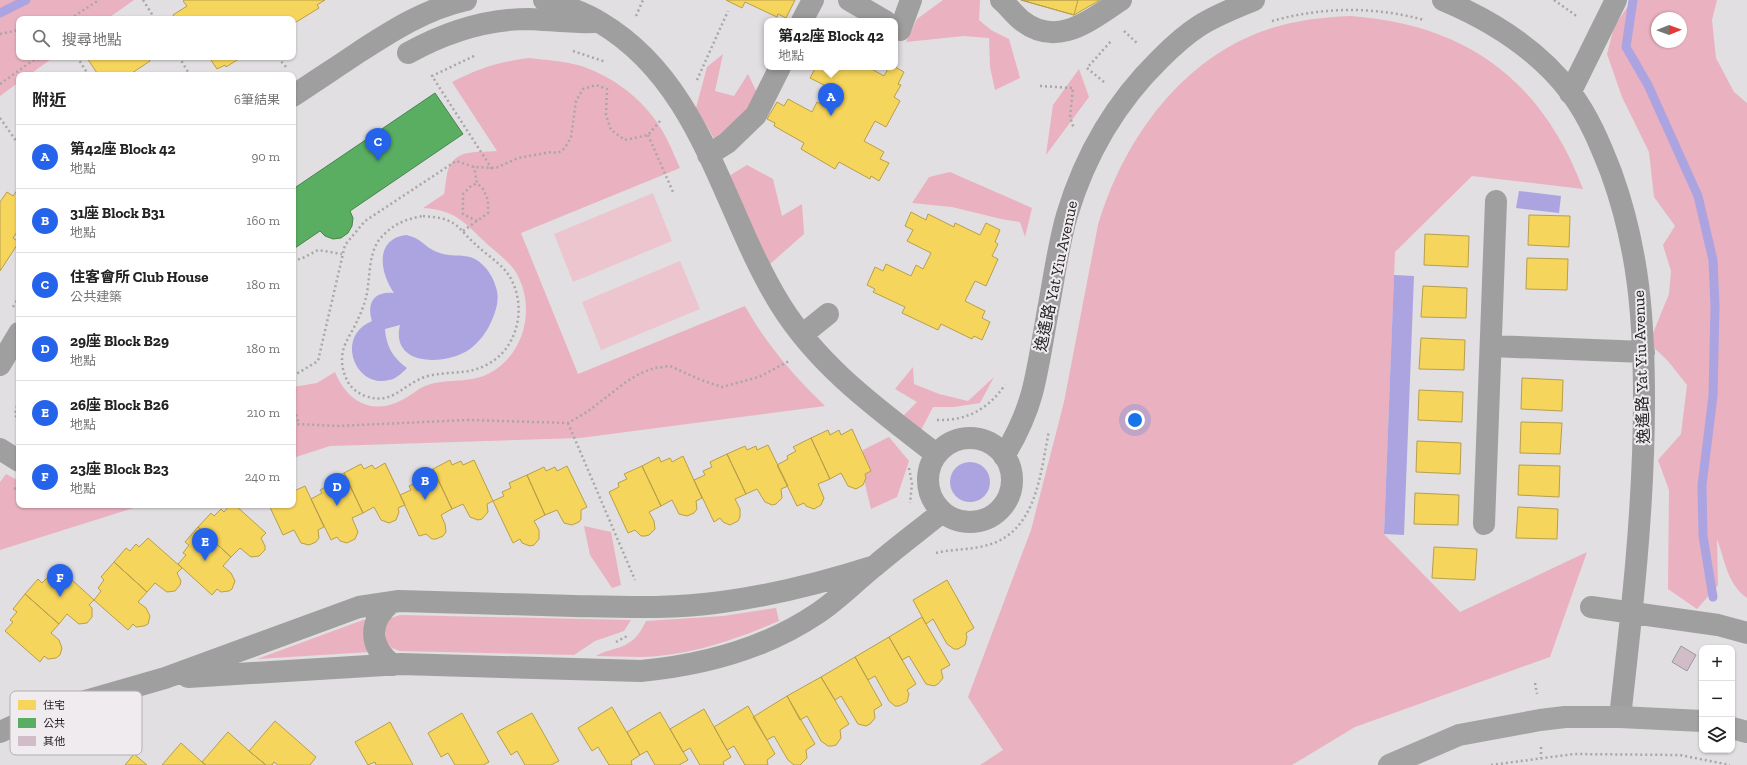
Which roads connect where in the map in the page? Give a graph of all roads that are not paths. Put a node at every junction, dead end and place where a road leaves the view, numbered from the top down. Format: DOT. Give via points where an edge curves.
graph roads {
  1 [pos="466,0"];
  2 [pos="544,0"];
  3 [pos="813,0"];
  4 [pos="849,0"];
  5 [pos="911,0"];
  6 [pos="1002,0"];
  7 [pos="1121,0"];
  8 [pos="1254,0"];
  9 [pos="1443,0"];
  10 [pos="1616,0"];
  11 [pos="804,18"];
  12 [pos="880,18"];
  13 [pos="601,22"];
  14 [pos="898,29"];
  15 [pos="408,53"];
  16 [pos="778,70"];
  17 [pos="1570,93"];
  18 [pos="296,94"];
  19 [pos="708,155"];
  20 [pos="1496,201"];
  21 [pos="828,314"];
  22 [pos="802,335"];
  23 [pos="16,338"];
  24 [pos="1491,346"];
  25 [pos="1644,352"];
  26 [pos="0,365"];
  27 [pos="0,449"];
  28 [pos="936,454"];
  29 [pos="1004,456"];
  30 [pos="16,459"];
  31 [pos="942,512"];
  32 [pos="1484,524"];
  33 [pos="875,566"];
  34 [pos="392,602"];
  35 [pos="1591,607"];
  36 [pos="1631,613"];
  37 [pos="1747,633"];
  38 [pos="392,665"];
  39 [pos="165,678"];
  40 [pos="120,691"];
  41 [pos="1620,717"];
  42 [pos="1699,721"];
  43 [pos="10,728"];
  44 [pos="1735,729"];
  45 [pos="0,732"];
  46 [pos="1747,732"];
  47 [pos="1389,765"];
  1 -- 18 [label="street" via="418,16"];
  2 -- 13 [label="street" via="572,8"];
  3 -- 11 [label="street"];
  4 -- 12 [label="street"];
  5 -- 14 [label="street" via="900,30"];
  6 -- 7 [label="street" via="1021,20 1030,25 1050,32 1063,32 1075,29"];
  8 -- 29 [label="street, 逸遙路 Yat Yiu Avenue" via="1199,26 1170,49 1120,104 1099,137 1076,187 1066,217 1032,394 1016,437"];
  9 -- 17 [label="street, 逸遙路 Yat Yiu Avenue" via="1500,27 1550,68"];
  10 -- 17 [label="street"];
  13 -- 15 [label="street" via="529,19 479,24 430,40"];
  13 -- 19 [label="street" via="627,40 663,77 683,105"];
  16 -- 19 [label="street" via="756,114 727,142"];
  17 -- 25 [label="street, 逸遙路 Yat Yiu Avenue" via="1588,120 1619,195 1637,274"];
  19 -- 22 [label="street" via="763,275"];
  20 -- 24 [label="street"];
  21 -- 22 [label="street"];
  22 -- 28 [label="street" via="846,383"];
  23 -- 26 [label="street"];
  24 -- 25 [label="street"];
  24 -- 32 [label="street"];
  25 -- 36 [label="street, 逸遙路 Yat Yiu Avenue" via="1642,486"];
  27 -- 30 [label="street"];
  28 -- 29 [label="street" via="946,445 971,438 984,440 996,447"];
  28 -- 31 [label="street" via="930,466 929,491 934,503"];
  29 -- 31 [label="street" via="1010,468 1012,482 1009,495 1002,507 992,516 980,521 954,519"];
  31 -- 33 [label="street"];
  33 -- 34 [label="street" via="825,582 721,602 639,607"];
  33 -- 38 [label="street" via="847,592 785,633 715,660 641,670"];
  34 -- 38 [label="street" via="378,616 374,635 383,657"];
  34 -- 39 [label="street" via="359,607"];
  35 -- 36 [label="street"];
  36 -- 37 [label="street" via="1718,625"];
  36 -- 41 [label="street, 逸遙路 Yat Yiu Avenue"];
  38 -- 39 [label="street"];
  39 -- 40 [label="street"];
  41 -- 42 [label="main road"];
  41 -- 47 [label="main road" via="1565,717 1459,735"];
  43 -- 45 [label="street"];
  44 -- 46 [label="main road"];
}
